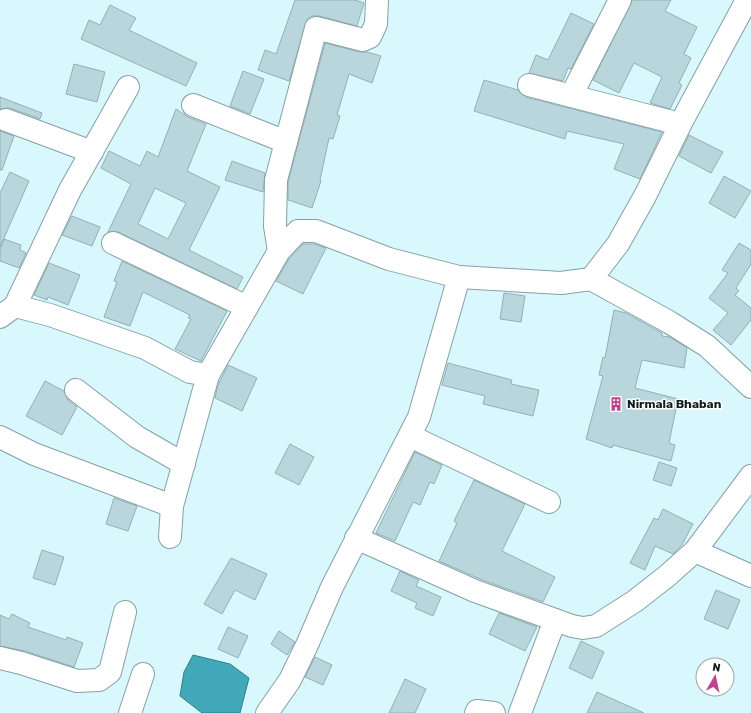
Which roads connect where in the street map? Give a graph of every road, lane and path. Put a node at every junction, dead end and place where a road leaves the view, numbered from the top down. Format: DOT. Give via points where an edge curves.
graph roads {
  1 [pos="377,0"];
  2 [pos="620,0"];
  3 [pos="747,0"];
  4 [pos="529,85"];
  5 [pos="128,88"];
  6 [pos="571,96"];
  7 [pos="193,105"];
  8 [pos="6,120"];
  9 [pos="680,124"];
  10 [pos="286,142"];
  11 [pos="92,152"];
  12 [pos="113,242"];
  13 [pos="279,251"];
  14 [pos="459,277"];
  15 [pos="591,279"];
  16 [pos="247,307"];
  17 [pos="8,311"];
  18 [pos="208,375"];
  19 [pos="751,387"];
  20 [pos="76,390"];
  21 [pos="410,436"];
  22 [pos="0,437"];
  23 [pos="184,464"];
  24 [pos="751,476"];
  25 [pos="549,502"];
  26 [pos="172,506"];
  27 [pos="170,537"];
  28 [pos="356,538"];
  29 [pos="695,551"];
  30 [pos="751,576"];
  31 [pos="125,612"];
  32 [pos="556,620"];
  33 [pos="0,658"];
  34 [pos="144,674"];
  35 [pos="269,712"];
  36 [pos="130,713"];
  37 [pos="476,713"];
  38 [pos="494,713"];
  39 [pos="520,713"];
  1 -- 10 [label="street" via="376,24 370,37 363,40 316,28"];
  2 -- 6 [label="street"];
  3 -- 9 [label="street"];
  4 -- 6 [label="street"];
  5 -- 11 [label="street"];
  6 -- 9 [label="street"];
  7 -- 10 [label="street"];
  8 -- 11 [label="street"];
  9 -- 15 [label="street" via="618,244"];
  10 -- 13 [label="street" via="276,180 275,226"];
  11 -- 17 [label="street"];
  12 -- 16 [label="street"];
  13 -- 14 [label="street" via="298,231 316,231 390,259"];
  13 -- 16 [label="street"];
  14 -- 15 [label="street" via="562,283"];
  14 -- 21 [label="street" via="419,417"];
  15 -- 19 [label="street" via="707,346"];
  16 -- 18 [label="street"];
  17 -- 18 [label="street" via="50,315 145,348 190,372"];
  18 -- 23 [label="street"];
  20 -- 23 [label="street" via="137,437"];
  21 -- 25 [label="street"];
  21 -- 28 [label="street"];
  22 -- 26 [label="street" via="34,454"];
  23 -- 26 [label="street"];
  24 -- 29 [label="street"];
  26 -- 27 [label="street"];
  28 -- 32 [label="street" via="475,591"];
  28 -- 35 [label="street" via="290,680"];
  29 -- 30 [label="street"];
  29 -- 32 [label="street" via="635,601 596,626 584,628"];
  31 -- 33 [label="street" via="110,672 99,680 78,681 21,662"];
  32 -- 39 [label="street"];
  34 -- 36 [label="street"];
  37 -- 38 [label="street"];
}
